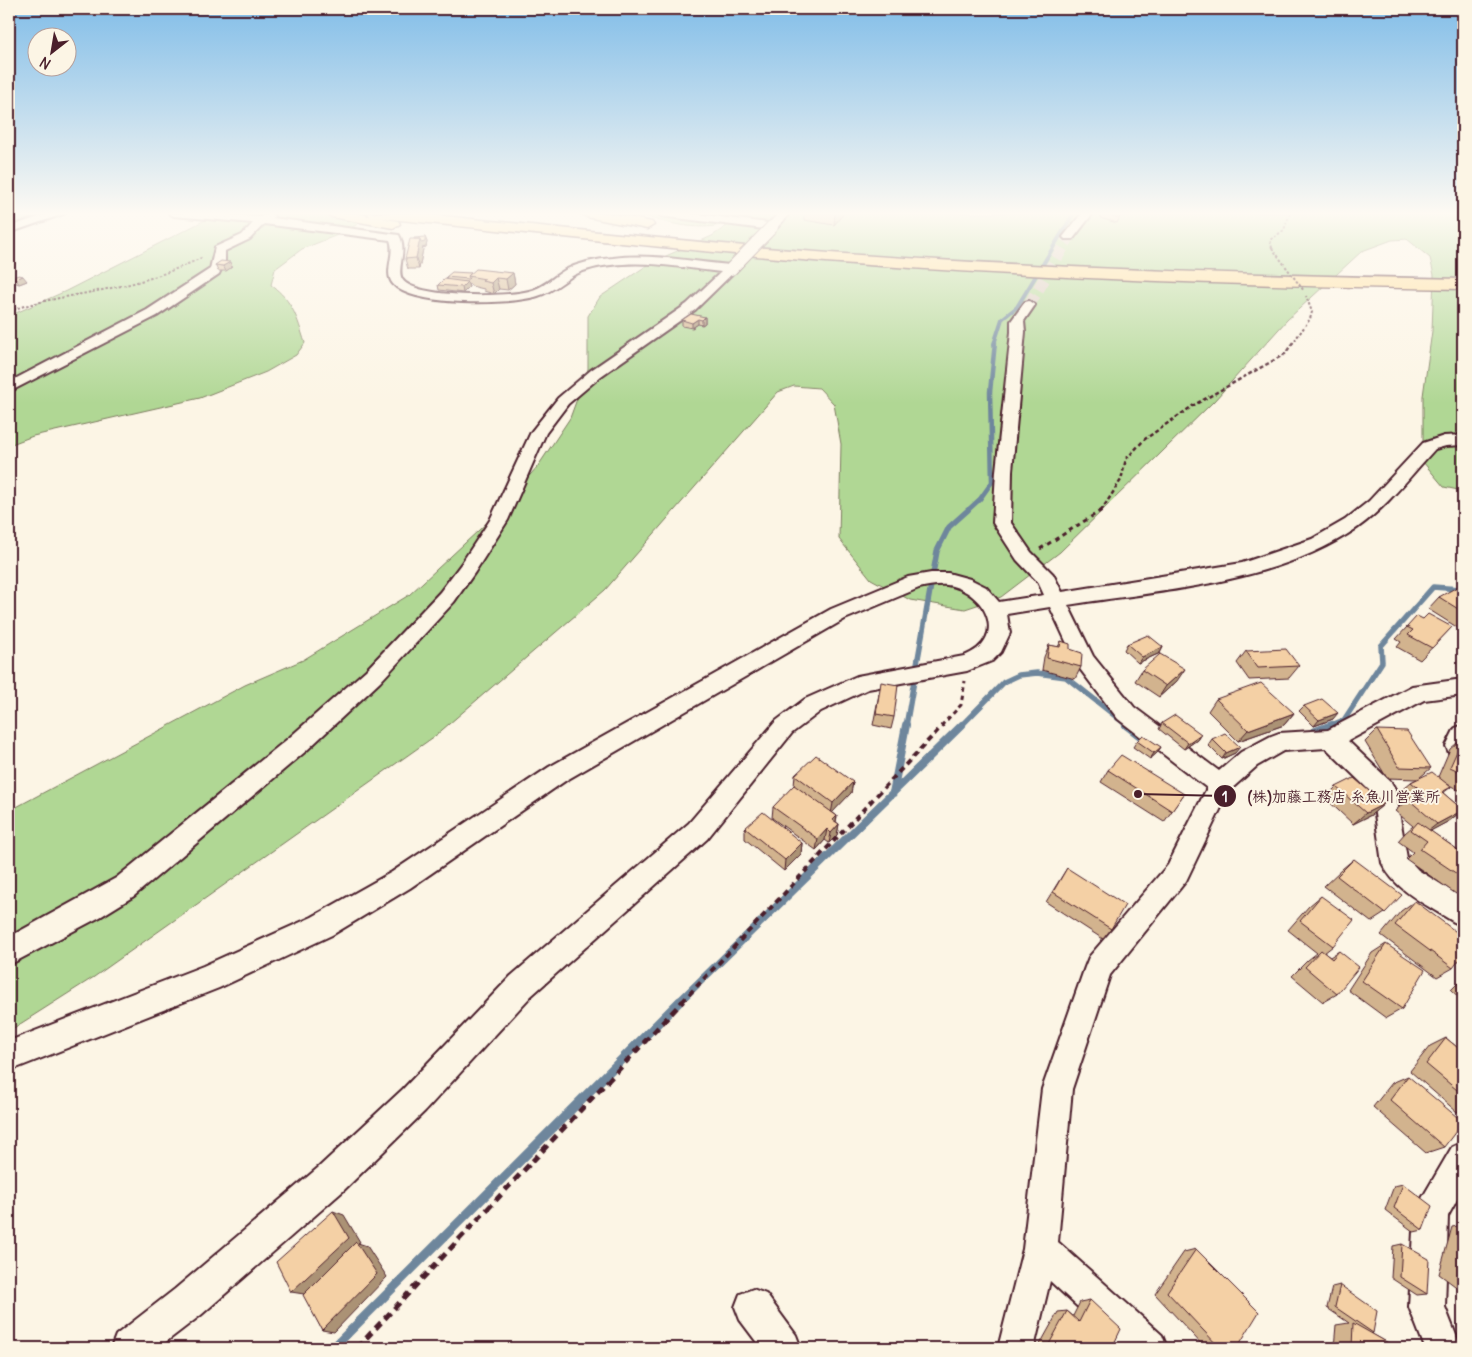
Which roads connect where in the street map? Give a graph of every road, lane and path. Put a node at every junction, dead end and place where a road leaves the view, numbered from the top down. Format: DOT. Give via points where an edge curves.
graph roads {
  1 [pos="155,276"];
  2 [pos="207,276"];
  3 [pos="394,276"];
  4 [pos="566,276"];
  5 [pos="723,276"];
  6 [pos="1187,276"];
  7 [pos="1293,276"];
  8 [pos="1463,284"];
  9 [pos="1029,305"];
  10 [pos="9,311"];
  11 [pos="9,388"];
  12 [pos="1463,440"];
  13 [pos="1024,556"];
  14 [pos="1055,600"];
  15 [pos="996,609"];
  16 [pos="967,663"];
  17 [pos="1463,687"];
  18 [pos="1463,734"];
  19 [pos="1331,739"];
  20 [pos="1463,749"];
  21 [pos="1220,785"];
  22 [pos="1463,913"];
  23 [pos="9,952"];
  24 [pos="9,1056"];
  25 [pos="1463,1158"];
  26 [pos="1040,1249"];
  27 [pos="753,1307"];
  28 [pos="129,1348"];
  29 [pos="357,1348"];
  30 [pos="783,1348"];
  31 [pos="1016,1348"];
  32 [pos="1149,1348"];
  33 [pos="1443,1348"];
  1 -- 10 [label="path" via="126,286 32,302"];
  2 -- 11 [label="street" via="152,313"];
  3 -- 4 [label="street" via="397,282 413,292 487,300 530,295"];
  5 -- 23 [label="street" via="692,307 596,373 563,401 539,432 499,520 468,568 447,597 373,676 298,744 125,887"];
  6 -- 8 [label="highway"];
  7 -- 13 [label="path, bridge" via="1304,291 1312,312 1285,354 1194,405 1144,439 1126,459 1121,480 1100,512"];
  9 -- 13 [label="street" via="1017,321 1002,523"];
  12 -- 14 [label="street" via="1429,446 1375,505 1318,543 1244,569"];
  13 -- 14 [label="street" via="1046,579"];
  14 -- 15 [label="street"];
  14 -- 21 [label="street" via="1084,660 1105,690 1126,713"];
  15 -- 16 [label="street" via="1000,633 994,647 985,656"];
  15 -- 24 [label="street" via="979,592 963,584 948,579 931,579 915,582 838,614 557,774 401,880 322,926 209,978"];
  16 -- 28 [label="street" via="865,682 813,705 784,727 698,831 522,986 414,1100 332,1179"];
  16 -- 29 [label="path" via="961,706"];
  17 -- 19 [label="street" via="1420,692"];
  18 -- 20 [label="street" via="1457,746"];
  19 -- 21 [label="street" via="1279,742 1249,759"];
  19 -- 22 [label="street" via="1383,789 1395,863 1409,878"];
  21 -- 26 [label="street" via="1177,873 1099,966 1057,1089"];
  25 -- 33 [label="street" via="1431,1212 1427,1307"];
  26 -- 31 [label="street"];
  26 -- 32 [label="street"];
  27 -- 30 [label="street"];
}
